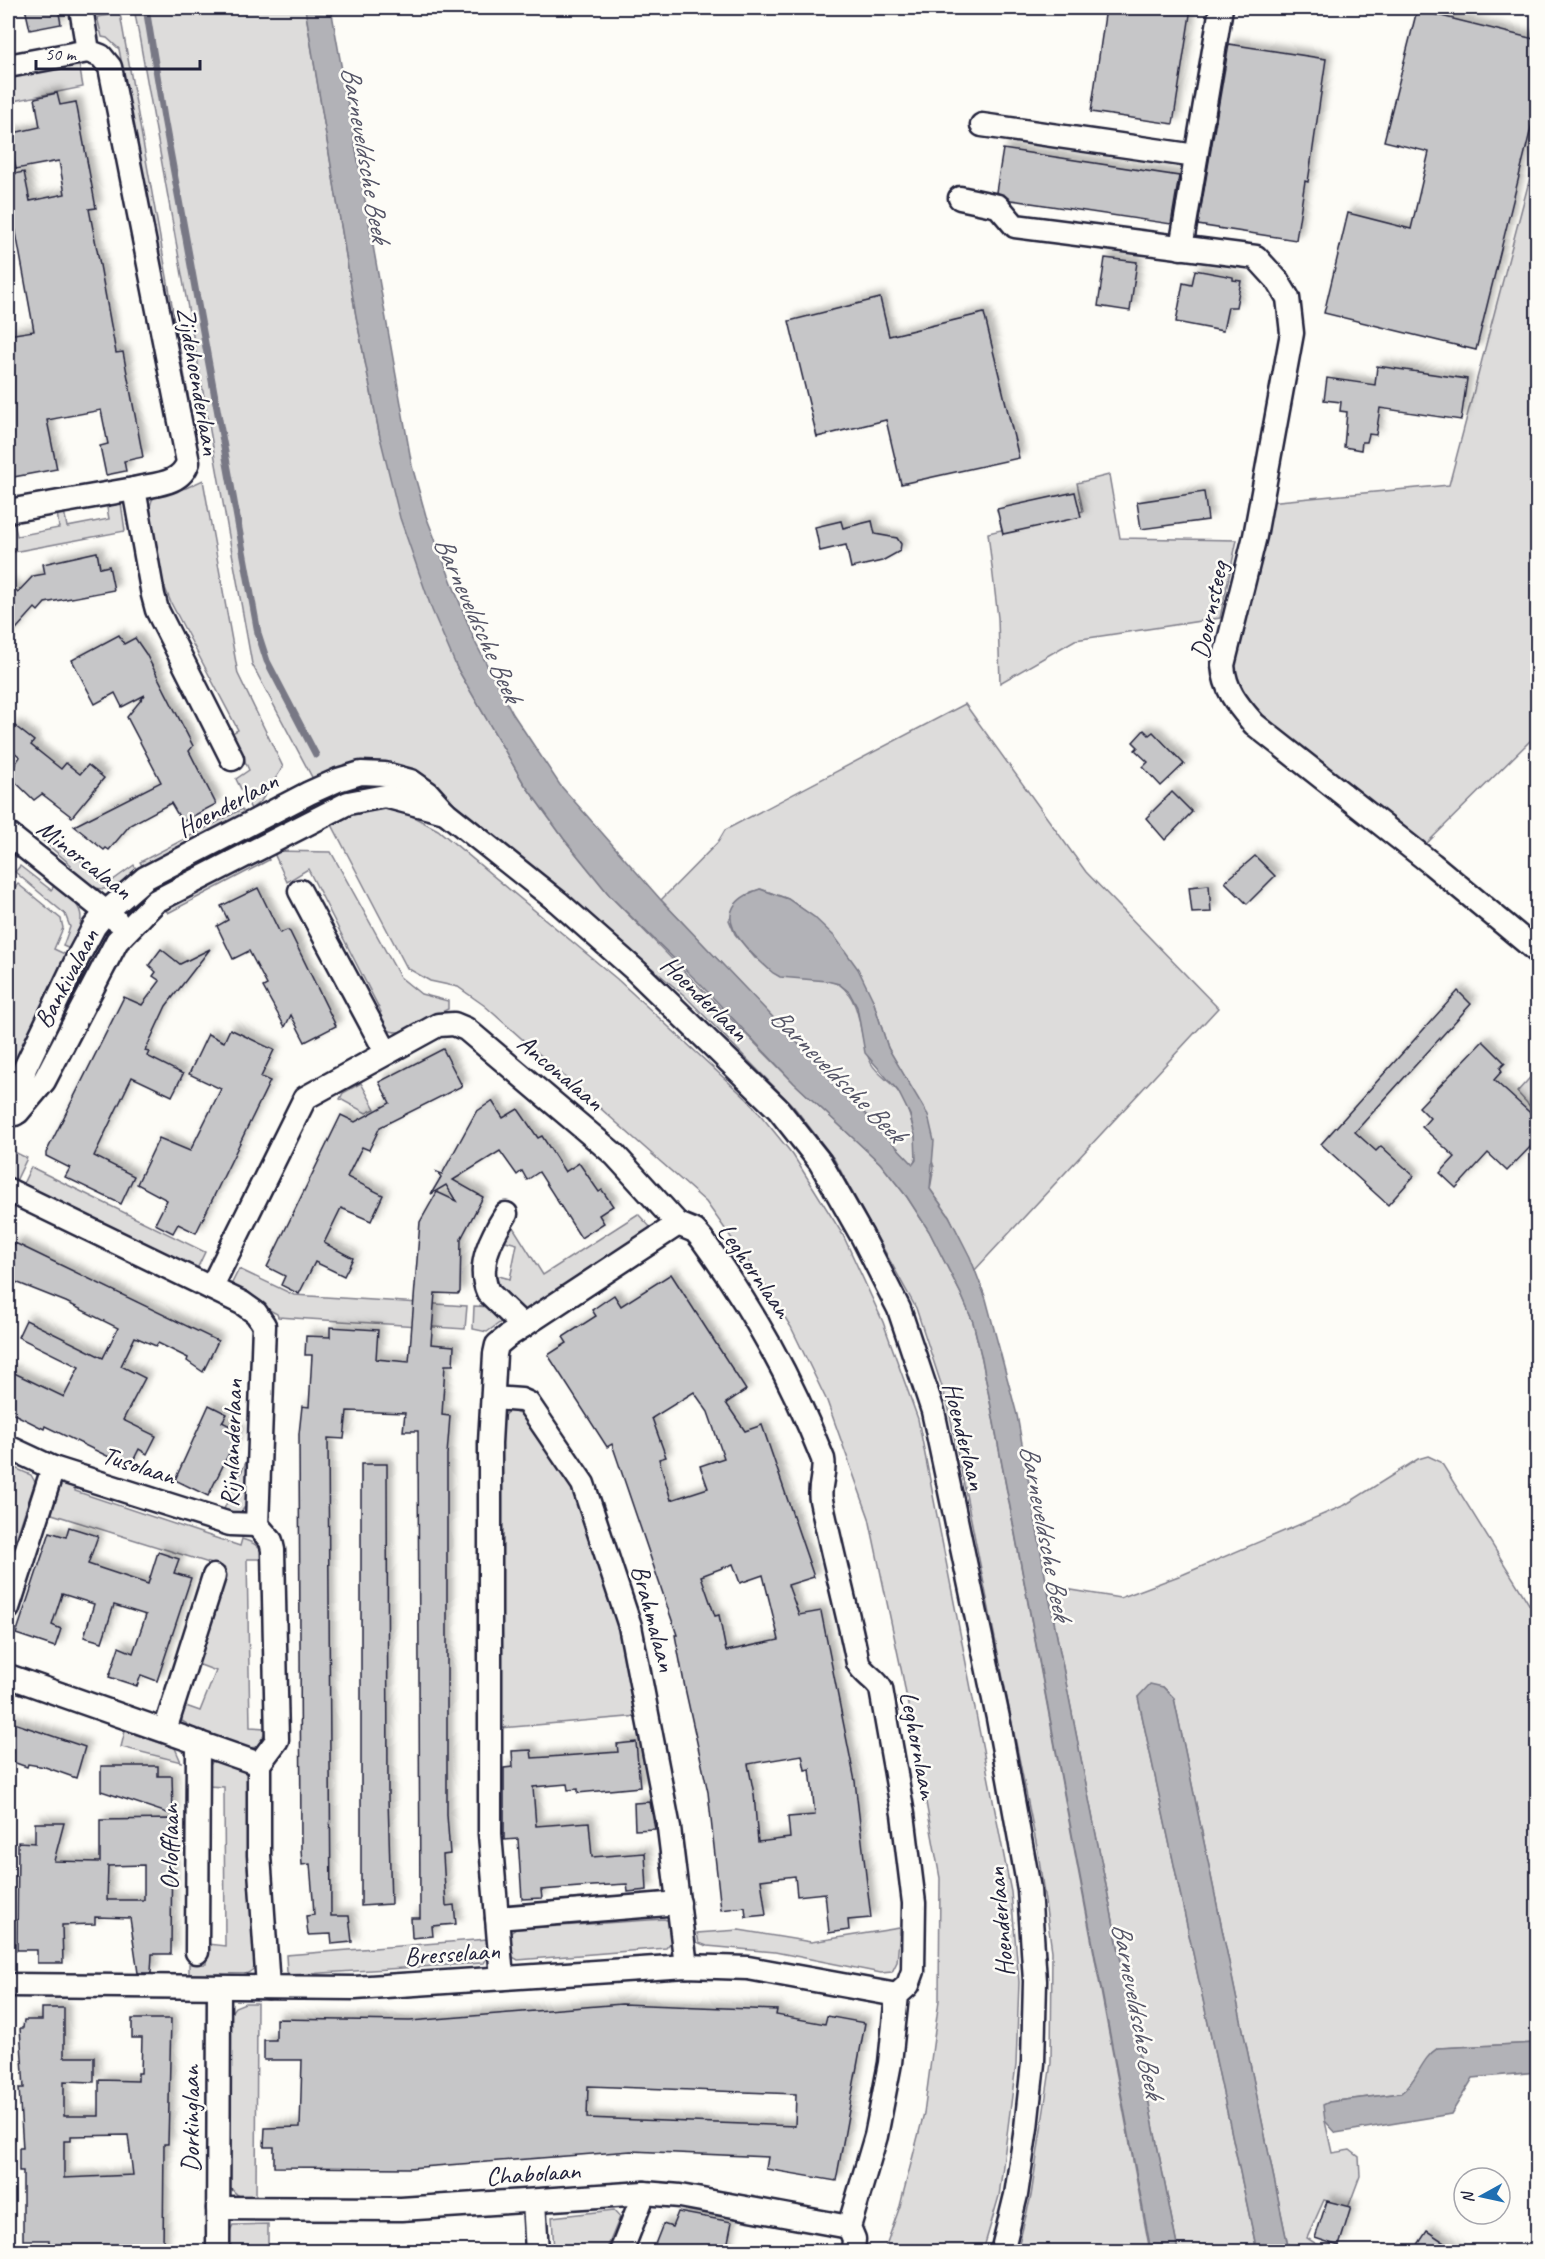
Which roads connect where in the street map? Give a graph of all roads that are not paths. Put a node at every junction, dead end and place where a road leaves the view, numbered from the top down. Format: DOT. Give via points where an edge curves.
graph roads {
  1 [pos="81,8"];
  2 [pos="1221,8"];
  3 [pos="88,51"];
  4 [pos="8,66"];
  5 [pos="982,125"];
  6 [pos="1196,156"];
  7 [pos="960,198"];
  8 [pos="1181,248"];
  9 [pos="134,489"];
  10 [pos="8,511"];
  11 [pos="232,759"];
  12 [pos="445,812"];
  13 [pos="8,834"];
  14 [pos="300,891"];
  15 [pos="106,912"];
  16 [pos="127,929"];
  17 [pos="1538,952"];
  18 [pos="386,1052"];
  19 [pos="11,1119"];
  20 [pos="8,1190"];
  21 [pos="506,1214"];
  22 [pos="678,1224"];
  23 [pos="211,1288"];
  24 [pos="523,1326"];
  25 [pos="493,1398"];
  26 [pos="8,1447"];
  27 [pos="53,1468"];
  28 [pos="256,1525"];
  29 [pos="214,1576"];
  30 [pos="8,1608"];
  31 [pos="8,1676"];
  32 [pos="165,1730"];
  33 [pos="198,1742"];
  34 [pos="259,1764"];
  35 [pos="679,1902"];
  36 [pos="496,1918"];
  37 [pos="197,1952"];
  38 [pos="686,1966"];
  39 [pos="502,1978"];
  40 [pos="8,1985"];
  41 [pos="219,1987"];
  42 [pos="268,1987"];
  43 [pos="897,1995"];
  44 [pos="644,2193"];
  45 [pos="534,2202"];
  46 [pos="218,2208"];
  47 [pos="849,2227"];
  48 [pos="218,2252"];
  49 [pos="537,2252"];
  50 [pos="621,2252"];
  51 [pos="853,2252"];
  52 [pos="1002,2252"];
  1 -- 3 [label="street"];
  2 -- 6 [label="street"];
  3 -- 4 [label="street"];
  3 -- 9 [label="street, Zijdehoenderlaan" via="101,56 110,67 188,462 185,472 175,480"];
  5 -- 6 [label="street"];
  6 -- 8 [label="street"];
  7 -- 8 [label="street" via="998,206 1015,225"];
  8 -- 17 [label="street, Doornsteeg" via="1256,257 1288,298 1292,333 1255,536 1223,665 1230,695 1254,724"];
  9 -- 10 [label="street, Zijdehoenderlaan"];
  9 -- 11 [label="street" via="157,610"];
  12 -- 15 [label="street, Hoenderlaan" via="411,781 361,773 338,780 145,878"];
  12 -- 16 [label="street, Hoenderlaan" via="385,796 348,803 156,901"];
  12 -- 52 [label="street, Hoenderlaan" via="627,962 778,1109 820,1162 899,1309 933,1411 998,1718 1029,1889 1035,1981 1032,2063 1018,2184"];
  13 -- 15 [label="street, Minorcalaan"];
  14 -- 18 [label="street"];
  15 -- 16 [label="street, Minorcalaan"];
  15 -- 19 [label="street, Bankivalaan" via="78,957 25,1068"];
  16 -- 19 [label="street, Bankivalaan" via="100,969 44,1081"];
  18 -- 22 [label="street, Anconalaan" via="438,1025 454,1024 466,1029 615,1155"];
  18 -- 23 [label="street, Anconalaan" via="305,1098"];
  20 -- 23 [label="street, Rijnlanderlaan"];
  21 -- 24 [label="street" via="488,1245 485,1285"];
  22 -- 24 [label="street"];
  22 -- 43 [label="street, Leghornlaan" via="702,1239 764,1331 797,1394 823,1459 820,1497 858,1663 881,1689 903,1814 914,1903 913,1971 908,1986"];
  23 -- 28 [label="street, Rijnlanderlaan" via="249,1307 264,1325"];
  24 -- 25 [label="street" via="497,1345"];
  25 -- 35 [label="street, Brahmalaan" via="528,1403 583,1484 633,1636"];
  25 -- 36 [label="street" via="489,1466 490,1834"];
  26 -- 27 [label="street, Tusolaan"];
  27 -- 28 [label="street, Tusolaan" via="230,1524"];
  27 -- 30 [label="street"];
  28 -- 34 [label="street, Rijnlanderlaan" via="271,1541 273,1550 277,1740"];
  29 -- 32 [label="street"];
  31 -- 32 [label="street"];
  32 -- 33 [label="street"];
  33 -- 34 [label="street"];
  33 -- 37 [label="street, Orlofflaan"];
  34 -- 42 [label="street" via="259,1855"];
  35 -- 36 [label="street"];
  35 -- 38 [label="street, Brahmalaan"];
  36 -- 39 [label="street"];
  38 -- 39 [label="street, Bresselaan"];
  38 -- 43 [label="street, Bresselaan" via="748,1968"];
  39 -- 42 [label="street, Bresselaan" via="355,1988"];
  40 -- 41 [label="street, Bresselaan"];
  41 -- 42 [label="street, Bresselaan"];
  41 -- 46 [label="street, Dorkinglaan"];
  43 -- 47 [label="street, Leghornlaan" via="890,2063 876,2136"];
  44 -- 45 [label="street, Chabolaan"];
  44 -- 47 [label="street, Chabolaan"];
  44 -- 50 [label="street"];
  45 -- 46 [label="street, Chabolaan" via="401,2209"];
  45 -- 49 [label="street"];
  46 -- 48 [label="street, Dorkinglaan"];
  47 -- 51 [label="street, Leghornlaan" via="854,2239"];
}
